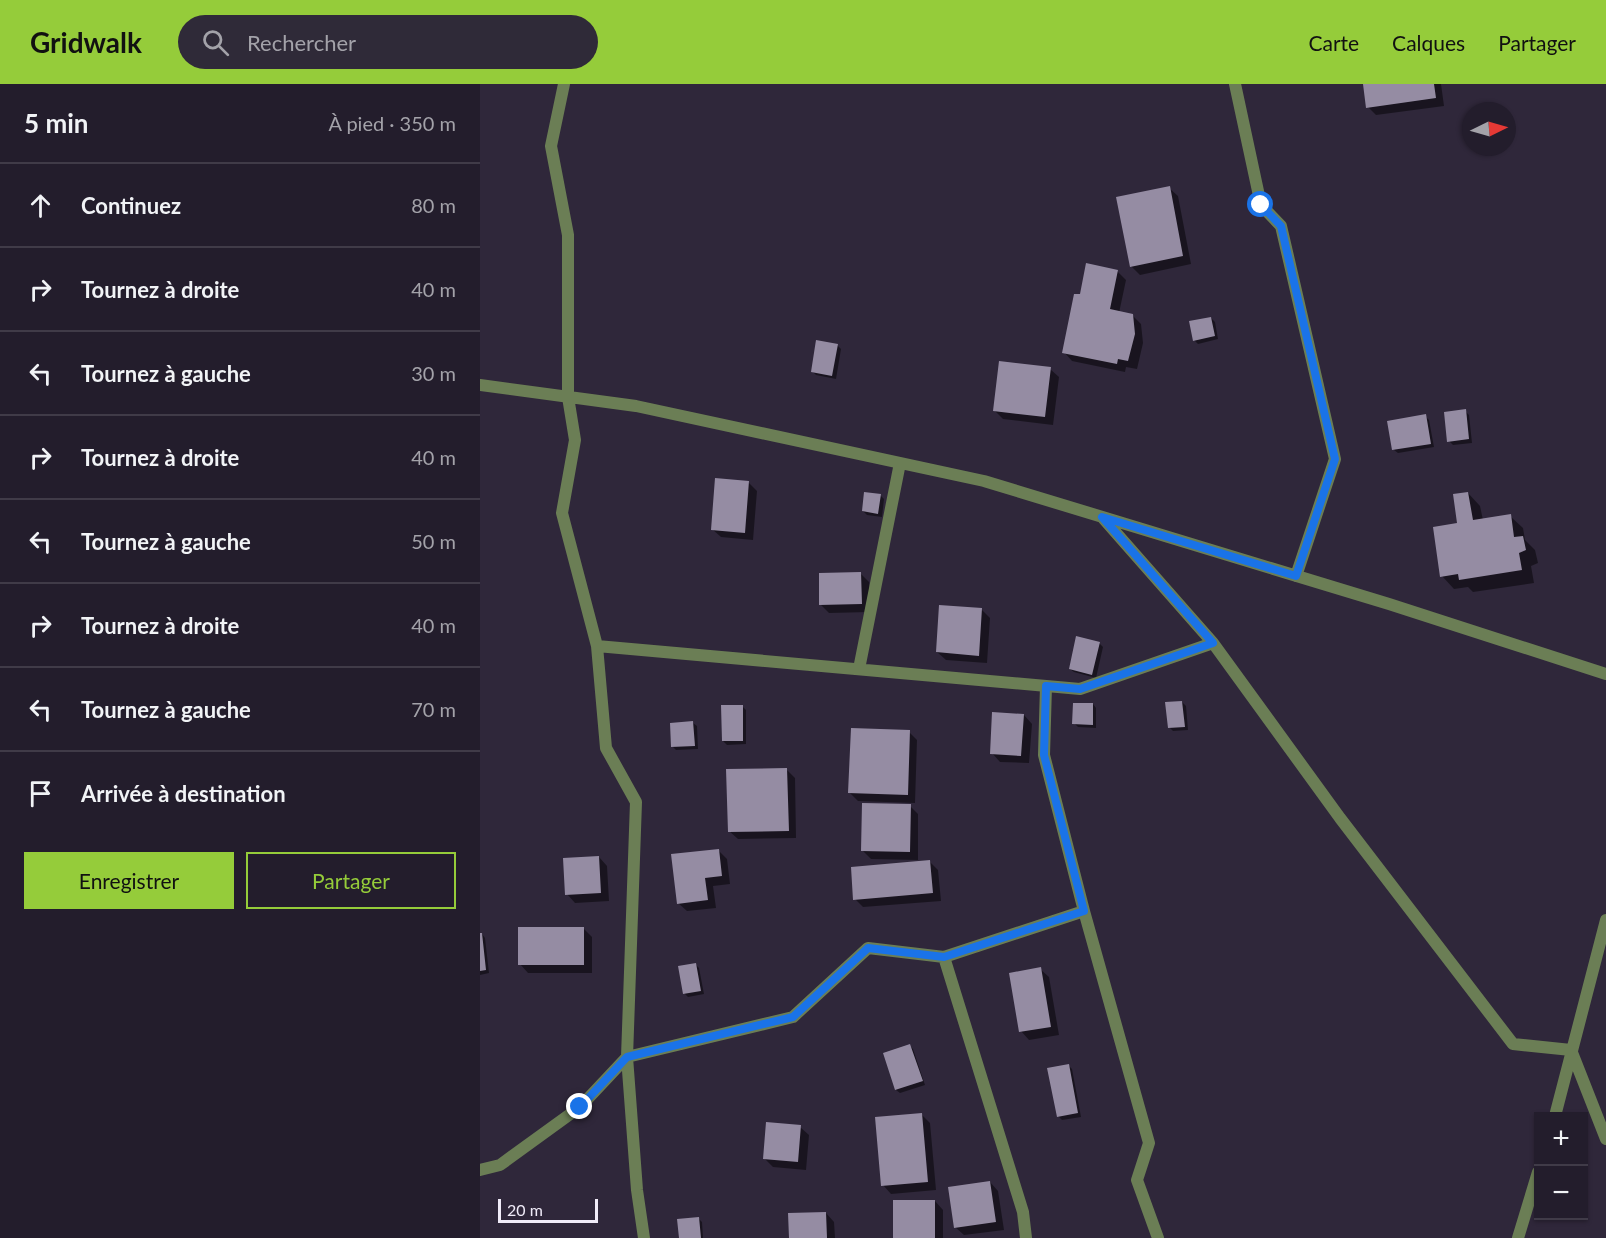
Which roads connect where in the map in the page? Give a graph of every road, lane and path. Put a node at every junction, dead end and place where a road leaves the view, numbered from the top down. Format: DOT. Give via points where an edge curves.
graph roads {
  1 [pos="564,84"];
  2 [pos="1235,84"];
  3 [pos="480,384"];
  4 [pos="568,397"];
  5 [pos="900,463"];
  6 [pos="1102,517"];
  7 [pos="1296,576"];
  8 [pos="1213,643"];
  9 [pos="597,646"];
  10 [pos="859,669"];
  11 [pos="1606,674"];
  12 [pos="1046,686"];
  13 [pos="1084,911"];
  14 [pos="1606,920"];
  15 [pos="944,957"];
  16 [pos="1571,1050"];
  17 [pos="627,1057"];
  18 [pos="1556,1112"];
  19 [pos="1606,1139"];
  20 [pos="480,1170"];
  21 [pos="1534,1188"];
  22 [pos="644,1238"];
  23 [pos="1026,1238"];
  24 [pos="1158,1238"];
  25 [pos="1518,1238"];
  1 -- 4 [label="street" via="551,146 568,235"];
  2 -- 7 [label="street" via="1261,205 1281,226 1335,459"];
  3 -- 4 [label="street"];
  4 -- 5 [label="street" via="636,406"];
  4 -- 9 [label="street" via="575,440 562,513"];
  5 -- 6 [label="street" via="984,481"];
  5 -- 10 [label="street"];
  6 -- 7 [label="street"];
  6 -- 8 [label="street"];
  7 -- 11 [label="street"];
  8 -- 12 [label="street" via="1080,689"];
  8 -- 16 [label="street" via="1340,818 1513,1044"];
  9 -- 10 [label="street"];
  9 -- 17 [label="street" via="606,748 636,802"];
  10 -- 12 [label="street"];
  12 -- 13 [label="street" via="1044,755"];
  13 -- 15 [label="street"];
  13 -- 24 [label="street" via="1149,1143 1137,1180"];
  14 -- 16 [label="street"];
  15 -- 17 [label="street" via="868,948 793,1017"];
  15 -- 23 [label="street" via="1023,1212"];
  16 -- 18 [label="street"];
  16 -- 19 [label="street"];
  17 -- 20 [label="street" via="580,1107 500,1165"];
  17 -- 22 [label="street"];
  21 -- 25 [label="street"];
}
